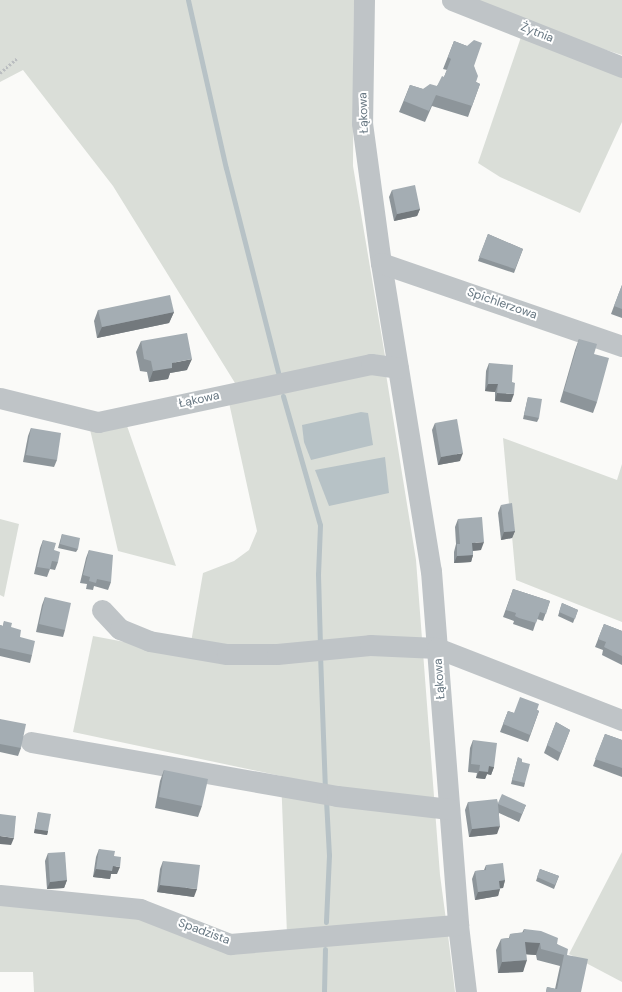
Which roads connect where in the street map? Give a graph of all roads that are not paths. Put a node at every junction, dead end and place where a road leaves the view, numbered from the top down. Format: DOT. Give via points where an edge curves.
graph roads {
  1 [pos="364,0"];
  2 [pos="452,0"];
  3 [pos="622,67"];
  4 [pos="381,262"];
  5 [pos="622,346"];
  6 [pos="398,368"];
  7 [pos="0,398"];
  8 [pos="102,610"];
  9 [pos="437,648"];
  10 [pos="622,720"];
  11 [pos="31,742"];
  12 [pos="449,809"];
  13 [pos="0,895"];
  14 [pos="458,925"];
  15 [pos="466,992"];
  1 -- 4 [label="street, Łąkowa" via="362,124"];
  2 -- 3 [label="street, Żytnia"];
  4 -- 5 [label="street, Spichlerzowa"];
  4 -- 6 [label="street, Łąkowa"];
  6 -- 7 [label="street, Łąkowa" via="371,364 98,422"];
  6 -- 9 [label="street, Łąkowa" via="431,570"];
  8 -- 9 [label="street" via="120,629 149,641 227,654 277,654 370,645"];
  9 -- 10 [label="street"];
  9 -- 12 [label="street, Łąkowa"];
  11 -- 12 [label="street" via="337,796"];
  12 -- 14 [label="street, Łąkowa"];
  13 -- 14 [label="street, Spadzista" via="140,908 230,944"];
  14 -- 15 [label="street, Łąkowa"];
}
